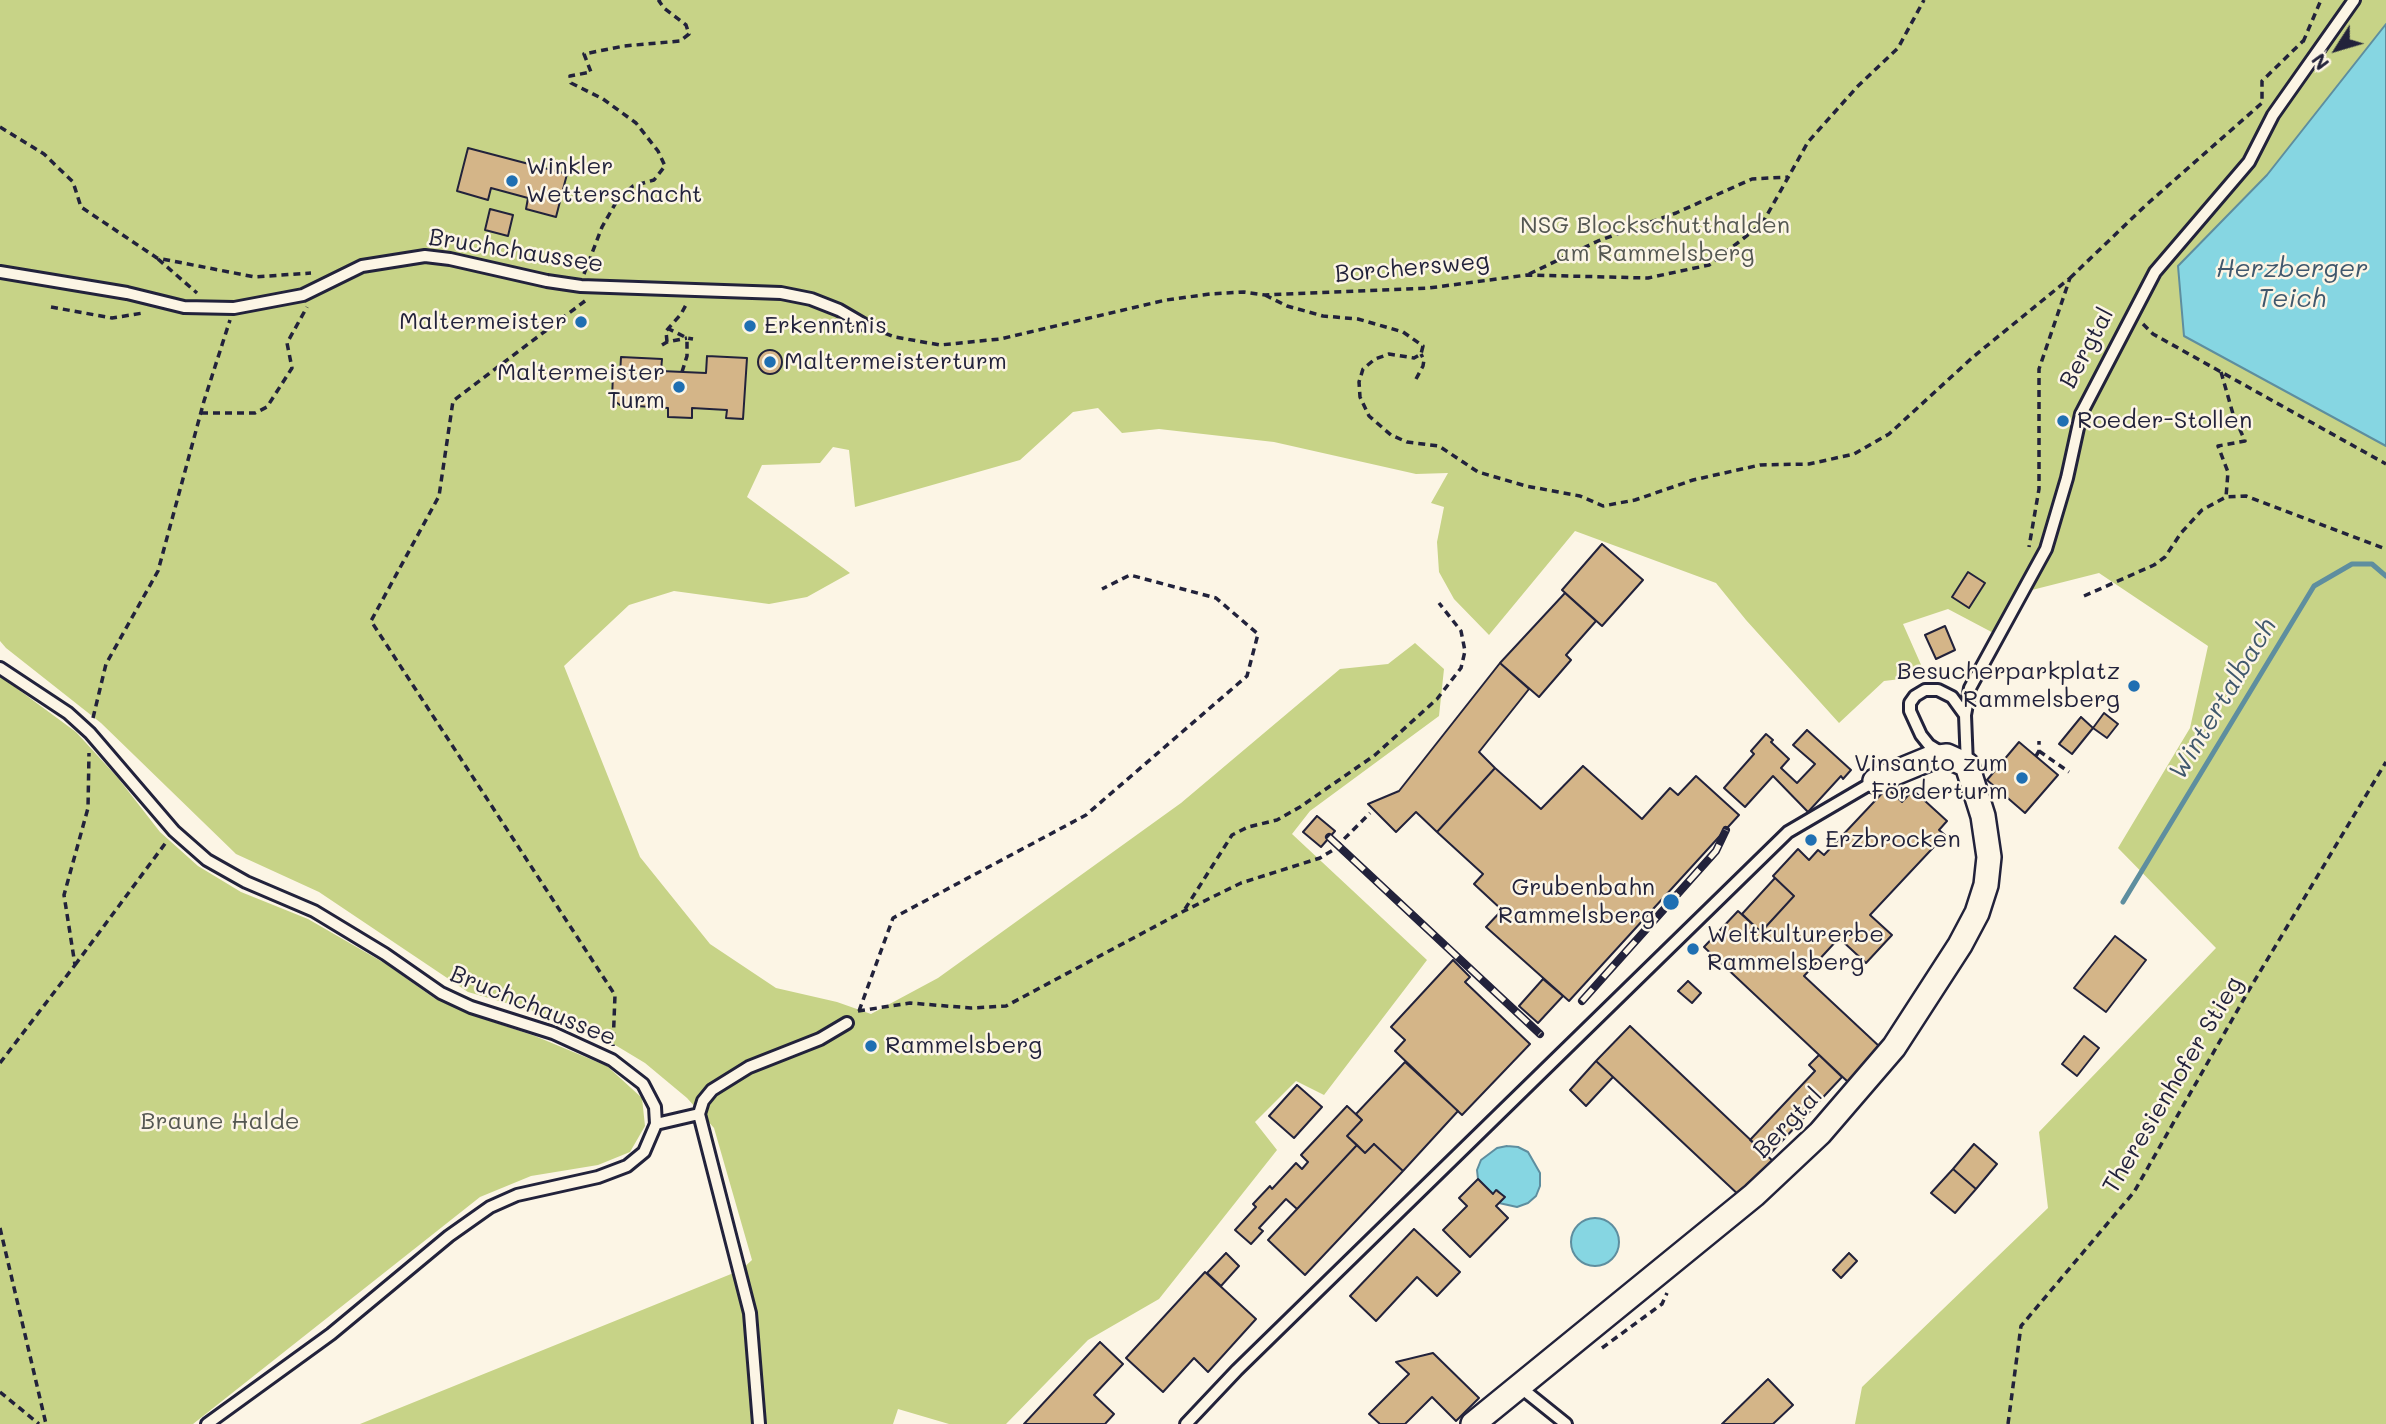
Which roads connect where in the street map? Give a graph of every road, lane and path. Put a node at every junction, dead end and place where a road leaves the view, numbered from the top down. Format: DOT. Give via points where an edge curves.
graph roads {
  1 [pos="661,0"];
  2 [pos="1924,0"];
  3 [pos="2354,0"];
  4 [pos="2304,40"];
  5 [pos="0,127"];
  6 [pos="1788,177"];
  7 [pos="158,258"];
  8 [pos="0,272"];
  9 [pos="316,273"];
  10 [pos="1527,275"];
  11 [pos="2070,278"];
  12 [pos="580,286"];
  13 [pos="604,287"];
  14 [pos="310,291"];
  15 [pos="1265,295"];
  16 [pos="687,304"];
  17 [pos="51,307"];
  18 [pos="215,308"];
  19 [pos="234,308"];
  20 [pos="148,312"];
  21 [pos="2134,316"];
  22 [pos="863,324"];
  23 [pos="667,328"];
  24 [pos="687,338"];
  25 [pos="693,339"];
  26 [pos="1421,354"];
  27 [pos="682,372"];
  28 [pos="2221,372"];
  29 [pos="1416,379"];
  30 [pos="201,413"];
  31 [pos="2386,464"];
  32 [pos="2226,497"];
  33 [pos="2386,549"];
  34 [pos="2028,554"];
  35 [pos="1102,589"];
  36 [pos="2084,596"];
  37 [pos="1439,603"];
  38 [pos="0,668"];
  39 [pos="1965,715"];
  40 [pos="90,733"];
  41 [pos="2039,741"];
  42 [pos="2039,751"];
  43 [pos="2036,756"];
  44 [pos="1957,761"];
  45 [pos="2386,762"];
  46 [pos="2069,772"];
  47 [pos="1875,781"];
  48 [pos="1370,813"];
  49 [pos="174,831"];
  50 [pos="1184,911"];
  51 [pos="75,965"];
  52 [pos="859,1011"];
  53 [pos="847,1023"];
  54 [pos="612,1060"];
  55 [pos="0,1063"];
  56 [pos="699,1114"];
  57 [pos="656,1124"];
  58 [pos="0,1228"];
  59 [pos="1520,1387"];
  60 [pos="0,1392"];
  61 [pos="39,1424"];
  62 [pos="46,1424"];
  63 [pos="207,1424"];
  64 [pos="759,1424"];
  65 [pos="1185,1424"];
  66 [pos="1473,1424"];
  67 [pos="1566,1424"];
  68 [pos="2008,1424"];
  1 -- 12 [label="path" via="689,34 680,41 584,54 591,72 570,76 571,83 636,123 665,166 654,180 633,186 618,199"];
  2 -- 6 [label="path, Borchersweg" via="1898,48 1808,142"];
  3 -- 21 [label="lane, Bergtal" via="2273,115 2249,162 2155,272"];
  4 -- 11 [label="path" via="2262,81 2262,103"];
  5 -- 7 [label="path" via="44,154 73,182 81,207"];
  6 -- 10 [label="path" via="1752,179"];
  6 -- 10 [label="path, Borchersweg" via="1762,224 1709,265 1648,278"];
  7 -- 9 [label="path" via="255,277"];
  7 -- 18 [label="path"];
  8 -- 18 [label="lane, Bruchchaussee" via="184,307"];
  10 -- 15 [label="path, Borchersweg" via="1429,288"];
  11 -- 26 [label="path" via="1889,434 1854,454 1809,464 1760,465 1604,506 1478,472 1438,446 1391,435 1369,416 1360,397 1363,369 1389,354 1414,358"];
  11 -- 34 [label="path" via="2039,369 2039,489"];
  12 -- 13 [label="lane, Bruchchaussee"];
  12 -- 14 [label="lane, Bruchchaussee" via="425,256 362,266"];
  13 -- 22 [label="lane, Bruchchaussee" via="781,293 820,302"];
  13 -- 54 [label="path" via="453,401 439,496 371,621 615,995"];
  14 -- 19 [label="lane, Bruchchaussee"];
  14 -- 30 [label="path" via="306,310 287,343 292,368 267,407 255,413"];
  15 -- 22 [label="path, Borchersweg" via="1233,293 1166,300 1000,339 940,345 895,337"];
  15 -- 26 [label="path" via="1311,313 1358,319 1403,332 1423,346"];
  16 -- 23 [label="path"];
  17 -- 20 [label="path" via="112,318"];
  18 -- 19 [label="lane, Bruchchaussee"];
  19 -- 30 [label="path"];
  21 -- 28 [label="path" via="2153,334"];
  21 -- 39 [label="lane, Bergtal" via="2081,414 2046,549 1970,688"];
  23 -- 24 [label="path"];
  23 -- 24 [label="path" via="665,344"];
  24 -- 25 [label="path"];
  24 -- 27 [label="path"];
  26 -- 29 [label="path" via="1423,366"];
  28 -- 31 [label="path"];
  28 -- 32 [label="path" via="2245,441 2218,446 2228,472"];
  30 -- 40 [label="path" via="158,571 106,664"];
  32 -- 33 [label="path" via="2246,496"];
  32 -- 36 [label="path" via="2202,510 2154,565"];
  35 -- 52 [label="path" via="1130,575 1216,598 1258,634 1247,676 1086,816 893,918"];
  37 -- 50 [label="path" via="1461,631 1465,651 1461,668 1437,699 1375,755 1300,807 1232,835"];
  38 -- 40 [label="lane, Bruchchaussee"];
  39 -- 44 [label="lane, Bergtal"];
  39 -- 44 [label="lane" via="1952,697 1938,690 1925,690 1910,703 1929,745"];
  40 -- 49 [label="lane, Bruchchaussee"];
  40 -- 51 [label="path" via="88,808 64,895"];
  41 -- 42 [label="path"];
  42 -- 43 [label="path"];
  42 -- 46 [label="path"];
  44 -- 47 [label="street" via="1919,761"];
  44 -- 59 [label="street, Bergtal" via="1983,816 1989,857 1986,885 1960,945 1894,1047 1820,1133 1754,1195"];
  45 -- 68 [label="path, Theresienhofer Stieg" via="2134,1192 2021,1326"];
  47 -- 65 [label="lane" via="1788,832"];
  48 -- 50 [label="path" via="1320,858 1241,883"];
  49 -- 51 [label="path"];
  49 -- 54 [label="lane, Bruchchaussee" via="207,860 314,911 441,993 553,1033"];
  50 -- 52 [label="path" via="1006,1006 909,1003"];
  51 -- 55 [label="path"];
  52 -- 53 [label="path"];
  53 -- 56 [label="lane" via="820,1040 749,1067 712,1090"];
  54 -- 57 [label="lane, Bruchchaussee" via="643,1084"];
  56 -- 57 [label="lane"];
  56 -- 64 [label="lane" via="750,1313"];
  57 -- 63 [label="lane" via="644,1152 627,1166 517,1195 490,1207 331,1334"];
  58 -- 62 [label="path"];
  59 -- 66 [label="street, Bergtal"];
  59 -- 67 [label="lane"];
  60 -- 61 [label="path"];
}
